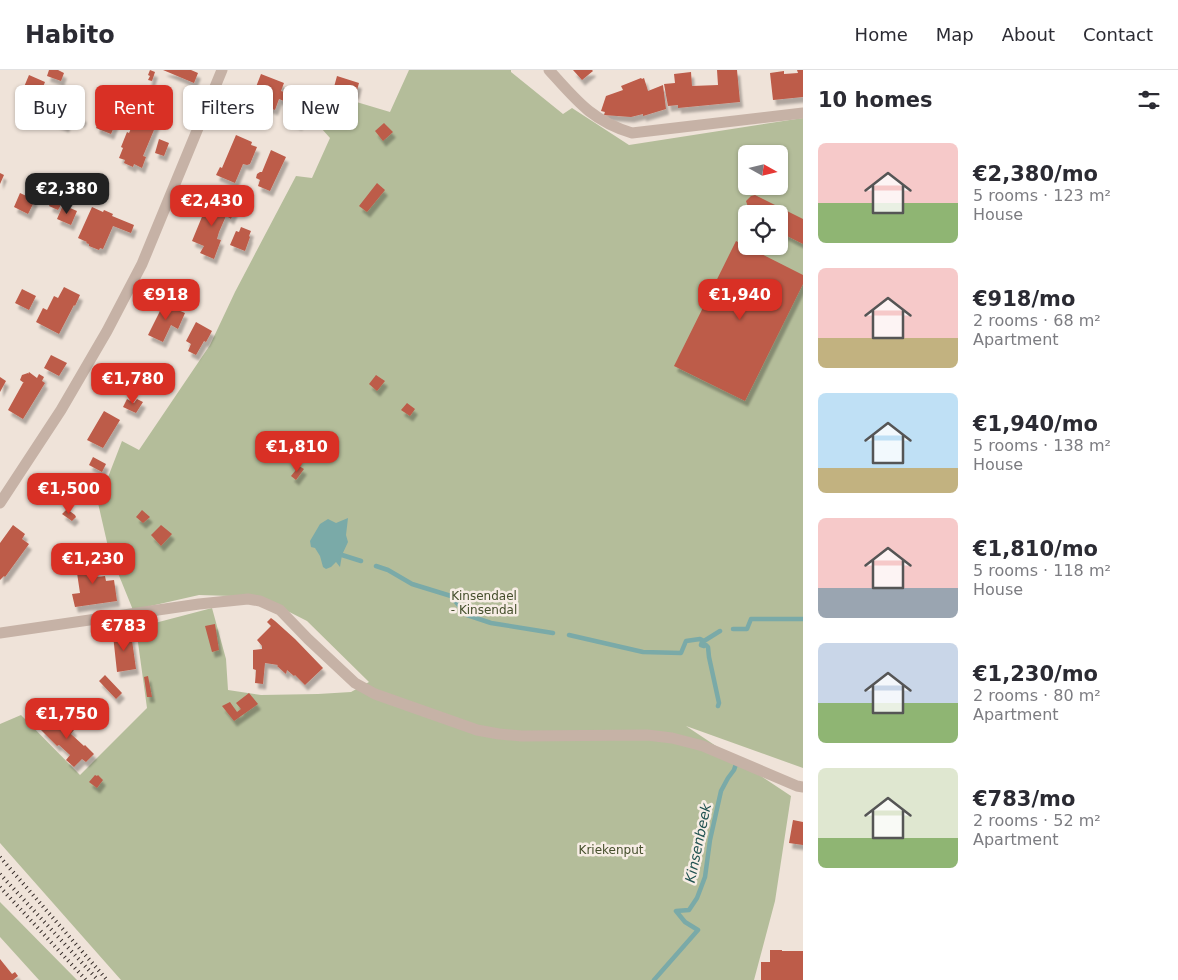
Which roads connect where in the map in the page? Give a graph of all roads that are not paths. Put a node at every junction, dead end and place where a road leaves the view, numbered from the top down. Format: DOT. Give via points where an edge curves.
graph roads {
  1 [pos="222,70"];
  2 [pos="549,70"];
  3 [pos="803,113"];
  4 [pos="0,503"];
  5 [pos="0,633"];
  6 [pos="803,787"];
  1 -- 4 [label="street" via="142,264 61,410"];
  2 -- 3 [label="street" via="594,115 632,133"];
  5 -- 6 [label="street" via="200,604 248,599 260,601 280,610 355,683 375,694 477,730 522,736 647,735 672,738 703,746"];
}
